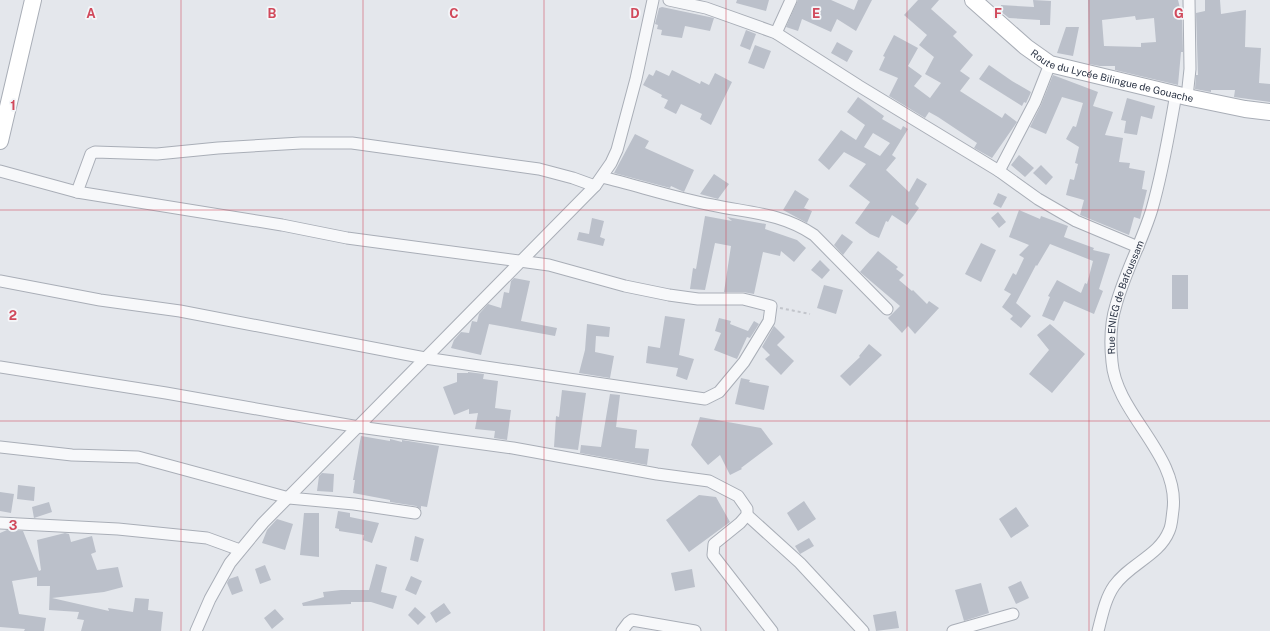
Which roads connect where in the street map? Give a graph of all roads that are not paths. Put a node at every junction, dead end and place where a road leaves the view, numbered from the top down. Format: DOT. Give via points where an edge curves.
graph roads {
  1 [pos="654,0"];
  2 [pos="669,0"];
  3 [pos="791,0"];
  4 [pos="973,0"];
  5 [pos="1189,0"];
  6 [pos="29,1"];
  7 [pos="776,33"];
  8 [pos="1050,64"];
  9 [pos="1181,96"];
  10 [pos="1270,112"];
  11 [pos="0,142"];
  12 [pos="0,171"];
  13 [pos="999,171"];
  14 [pos="602,177"];
  15 [pos="595,186"];
  16 [pos="77,192"];
  17 [pos="1138,247"];
  18 [pos="520,261"];
  19 [pos="0,281"];
  20 [pos="887,309"];
  21 [pos="425,358"];
  22 [pos="0,367"];
  23 [pos="359,427"];
  24 [pos="0,447"];
  25 [pos="289,498"];
  26 [pos="415,513"];
  27 [pos="747,515"];
  28 [pos="0,523"];
  29 [pos="240,550"];
  30 [pos="1013,614"];
  31 [pos="196,631"];
  32 [pos="622,631"];
  33 [pos="695,631"];
  34 [pos="772,631"];
  35 [pos="863,631"];
  36 [pos="953,631"];
  37 [pos="1098,631"];
  1 -- 14 [label="street" via="617,150"];
  2 -- 7 [label="street" via="706,8"];
  3 -- 7 [label="street"];
  4 -- 8 [label="street, Route du Lycée Bilingue de Gouache" via="1026,47"];
  5 -- 9 [label="street, Rue ENIEG de Bafoussam" via="1190,69"];
  6 -- 11 [label="street"];
  7 -- 13 [label="street"];
  8 -- 9 [label="street, Route du Lycée Bilingue de Gouache"];
  8 -- 13 [label="street" via="1036,102"];
  9 -- 10 [label="street, Route du Lycée Bilingue de Gouache"];
  9 -- 17 [label="street, Rue ENIEG de Bafoussam" via="1152,210"];
  12 -- 16 [label="street"];
  13 -- 17 [label="street" via="1038,199 1076,221"];
  14 -- 15 [label="street"];
  14 -- 20 [label="street" via="711,205 773,215 802,227 814,235"];
  15 -- 16 [label="street" via="572,178 517,166 352,143 301,143 157,154 95,152 91,154"];
  15 -- 18 [label="street"];
  16 -- 18 [label="street" via="282,225 346,238"];
  17 -- 37 [label="street, Rue ENIEG de Bafoussam" via="1116,305 1110,333 1112,364 1119,390 1159,456 1171,482 1173,508 1169,530 1160,545 1124,574 1114,586 1103,610"];
  18 -- 21 [label="street"];
  18 -- 21 [label="street" via="698,300 743,299 771,306 769,321 744,362 719,392 705,399"];
  19 -- 21 [label="street" via="100,300 180,311"];
  21 -- 23 [label="street"];
  22 -- 23 [label="street"];
  23 -- 25 [label="street"];
  23 -- 27 [label="street" via="514,448 709,481 738,496 747,508"];
  24 -- 25 [label="street" via="72,455 138,457"];
  25 -- 26 [label="street"];
  25 -- 29 [label="street"];
  27 -- 34 [label="street" via="714,544 713,555"];
  27 -- 35 [label="street" via="800,563"];
  28 -- 29 [label="street" via="118,529 207,538"];
  29 -- 31 [label="street" via="210,598"];
  30 -- 36 [label="street"];
  32 -- 33 [label="street" via="632,620"];
}
